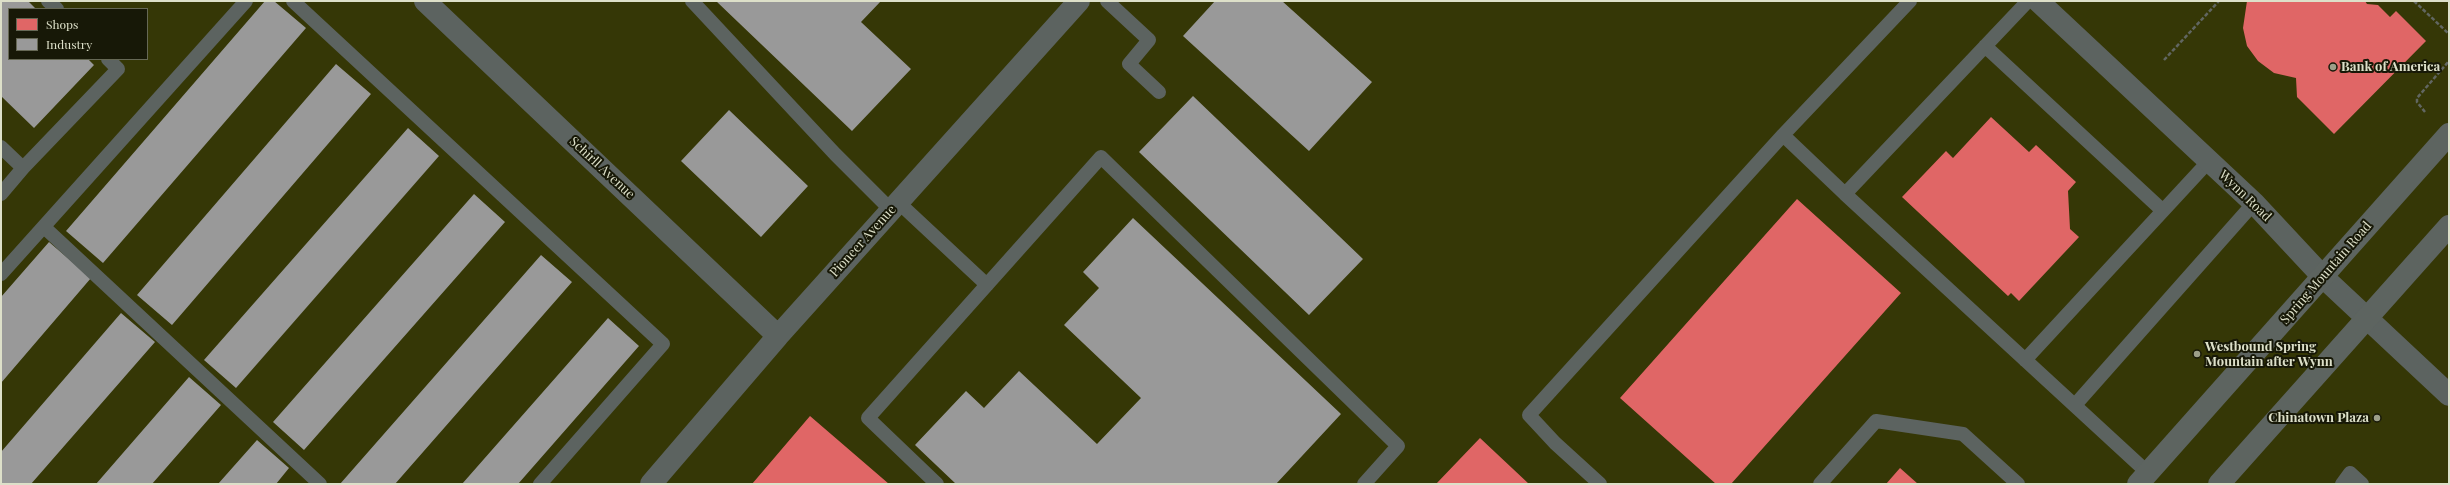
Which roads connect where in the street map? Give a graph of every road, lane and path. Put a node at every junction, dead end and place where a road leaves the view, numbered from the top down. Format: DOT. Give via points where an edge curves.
graph roads {
  1 [pos="48,1"];
  2 [pos="246,1"];
  3 [pos="293,1"];
  4 [pos="425,1"];
  5 [pos="692,1"];
  6 [pos="1079,1"];
  7 [pos="1107,1"];
  8 [pos="1910,1"];
  9 [pos="2028,1"];
  10 [pos="2038,1"];
  11 [pos="2218,1"];
  12 [pos="2414,1"];
  13 [pos="56,8"];
  14 [pos="2449,34"];
  15 [pos="1985,46"];
  16 [pos="109,60"];
  17 [pos="2164,60"];
  18 [pos="2449,61"];
  19 [pos="1159,92"];
  20 [pos="2425,112"];
  21 [pos="2449,134"];
  22 [pos="1783,135"];
  23 [pos="1,148"];
  24 [pos="2209,161"];
  25 [pos="23,168"];
  26 [pos="1,194"];
  27 [pos="1845,194"];
  28 [pos="2254,203"];
  29 [pos="895,206"];
  30 [pos="2162,210"];
  31 [pos="2449,226"];
  32 [pos="44,227"];
  33 [pos="1,274"];
  34 [pos="2323,276"];
  35 [pos="987,284"];
  36 [pos="2368,318"];
  37 [pos="778,336"];
  38 [pos="2025,360"];
  39 [pos="2447,389"];
  40 [pos="2075,405"];
  41 [pos="2143,479"];
  42 [pos="320,484"];
  43 [pos="540,484"];
  44 [pos="651,484"];
  45 [pos="937,484"];
  46 [pos="1364,484"];
  47 [pos="1600,484"];
  48 [pos="1820,484"];
  49 [pos="2018,484"];
  50 [pos="2219,484"];
  51 [pos="2342,484"];
  52 [pos="2362,484"];
  1 -- 13 [label="lane"];
  2 -- 32 [label="lane"];
  3 -- 43 [label="lane" via="663,344"];
  4 -- 37 [label="street, Schirll Avenue"];
  5 -- 29 [label="lane" via="835,154"];
  6 -- 29 [label="street, Pioneer Avenue"];
  7 -- 19 [label="lane" via="1149,40 1129,64"];
  8 -- 22 [label="lane"];
  9 -- 15 [label="lane"];
  10 -- 24 [label="street, Wynn Road"];
  11 -- 17 [label="path"];
  12 -- 14 [label="path"];
  15 -- 27 [label="lane"];
  15 -- 30 [label="lane"];
  16 -- 25 [label="lane" via="118,69"];
  18 -- 20 [label="path" via="2417,98"];
  21 -- 34 [label="main road, Spring Mountain Road"];
  22 -- 27 [label="lane"];
  22 -- 47 [label="lane" via="1529,415"];
  23 -- 25 [label="lane"];
  24 -- 28 [label="street, Wynn Road"];
  24 -- 30 [label="lane"];
  25 -- 26 [label="lane"];
  27 -- 38 [label="lane"];
  28 -- 34 [label="street, Wynn Road"];
  28 -- 40 [label="lane"];
  29 -- 35 [label="lane"];
  29 -- 37 [label="street, Pioneer Avenue"];
  30 -- 38 [label="lane"];
  31 -- 36 [label="main road"];
  32 -- 33 [label="lane"];
  32 -- 42 [label="lane"];
  34 -- 36 [label="street, Wynn Road"];
  34 -- 41 [label="main road, Spring Mountain Road"];
  35 -- 45 [label="lane" via="868,418"];
  35 -- 46 [label="lane" via="1101,157 1398,446"];
  36 -- 39 [label="street, Wynn Road"];
  36 -- 50 [label="main road"];
  37 -- 44 [label="street, Pioneer Avenue"];
  38 -- 40 [label="lane"];
  40 -- 41 [label="lane"];
  48 -- 49 [label="lane" via="1876,421 1963,434"];
  51 -- 52 [label="lane" via="2350,473"];
}
